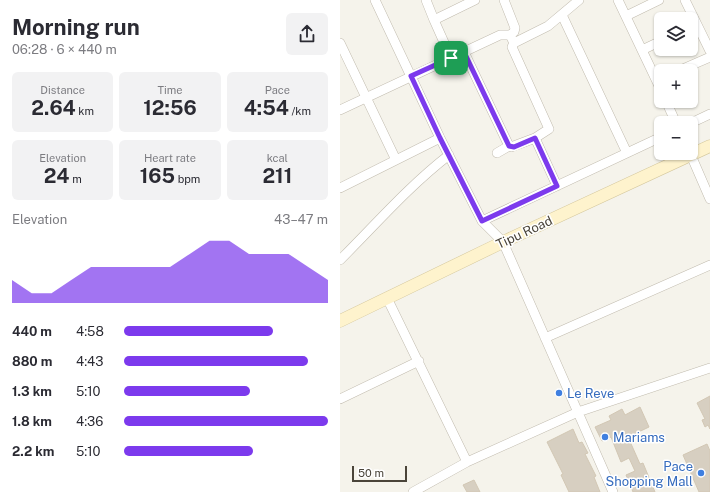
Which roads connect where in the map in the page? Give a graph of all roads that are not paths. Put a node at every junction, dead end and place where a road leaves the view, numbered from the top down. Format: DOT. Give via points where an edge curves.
graph roads {
  1 [pos="375,0"];
  2 [pos="426,0"];
  3 [pos="476,0"];
  4 [pos="504,0"];
  5 [pos="579,0"];
  6 [pos="618,0"];
  7 [pos="659,0"];
  8 [pos="685,0"];
  9 [pos="689,12"];
  10 [pos="562,15"];
  11 [pos="626,16"];
  12 [pos="434,20"];
  13 [pos="698,32"];
  14 [pos="510,35"];
  15 [pos="340,43"];
  16 [pos="514,43"];
  17 [pos="654,44"];
  18 [pos="642,50"];
  19 [pos="710,51"];
  20 [pos="464,52"];
  21 [pos="710,57"];
  22 [pos="451,58"];
  23 [pos="694,64"];
  24 [pos="654,70"];
  25 [pos="411,76"];
  26 [pos="365,97"];
  27 [pos="340,110"];
  28 [pos="710,114"];
  29 [pos="698,120"];
  30 [pos="440,138"];
  31 [pos="535,138"];
  32 [pos="654,140"];
  33 [pos="509,146"];
  34 [pos="710,146"];
  35 [pos="698,151"];
  36 [pos="496,153"];
  37 [pos="627,153"];
  38 [pos="449,155"];
  39 [pos="396,160"];
  40 [pos="677,160"];
  41 [pos="693,160"];
  42 [pos="557,186"];
  43 [pos="340,188"];
  44 [pos="710,199"];
  45 [pos="482,221"];
  46 [pos="503,242"];
  47 [pos="340,260"];
  48 [pos="710,265"];
  49 [pos="387,298"];
  50 [pos="340,321"];
  51 [pos="545,338"];
  52 [pos="419,362"];
  53 [pos="710,368"];
  54 [pos="340,399"];
  55 [pos="578,412"];
  56 [pos="467,462"];
  57 [pos="413,492"];
  58 [pos="613,492"];
  1 -- 25 [label="street"];
  2 -- 12 [label="street"];
  3 -- 12 [label="street"];
  4 -- 14 [label="street" via="514,28"];
  5 -- 10 [label="street"];
  6 -- 11 [label="street"];
  7 -- 11 [label="street"];
  8 -- 9 [label="street"];
  10 -- 16 [label="street" via="548,26"];
  10 -- 37 [label="street"];
  11 -- 18 [label="street"];
  12 -- 22 [label="street"];
  13 -- 19 [label="street"];
  14 -- 16 [label="street"];
  14 -- 20 [label="street" via="500,35"];
  15 -- 26 [label="street"];
  16 -- 31 [label="street" via="512,47 549,129"];
  17 -- 18 [label="street"];
  18 -- 24 [label="street"];
  20 -- 22 [label="street"];
  20 -- 33 [label="street"];
  21 -- 23 [label="street"];
  22 -- 25 [label="street"];
  25 -- 26 [label="street"];
  25 -- 30 [label="street"];
  26 -- 27 [label="street"];
  26 -- 39 [label="street"];
  28 -- 29 [label="street"];
  30 -- 38 [label="street"];
  30 -- 39 [label="street"];
  31 -- 33 [label="street" via="514,147"];
  31 -- 42 [label="street"];
  32 -- 37 [label="street"];
  33 -- 36 [label="street"];
  34 -- 35 [label="street, Tipu Road"];
  37 -- 42 [label="street"];
  38 -- 45 [label="street"];
  38 -- 47 [label="street" via="401,198"];
  39 -- 43 [label="street"];
  40 -- 46 [label="street, Tipu Road"];
  41 -- 44 [label="street"];
  42 -- 45 [label="street"];
  45 -- 46 [label="street"];
  46 -- 49 [label="street, Tipu Road"];
  46 -- 51 [label="street"];
  48 -- 51 [label="street"];
  49 -- 50 [label="street, Tipu Road"];
  49 -- 52 [label="street"];
  51 -- 55 [label="street"];
  52 -- 54 [label="street"];
  52 -- 56 [label="street"];
  53 -- 55 [label="street"];
  55 -- 56 [label="street"];
  55 -- 58 [label="street"];
  56 -- 57 [label="street"];
}
